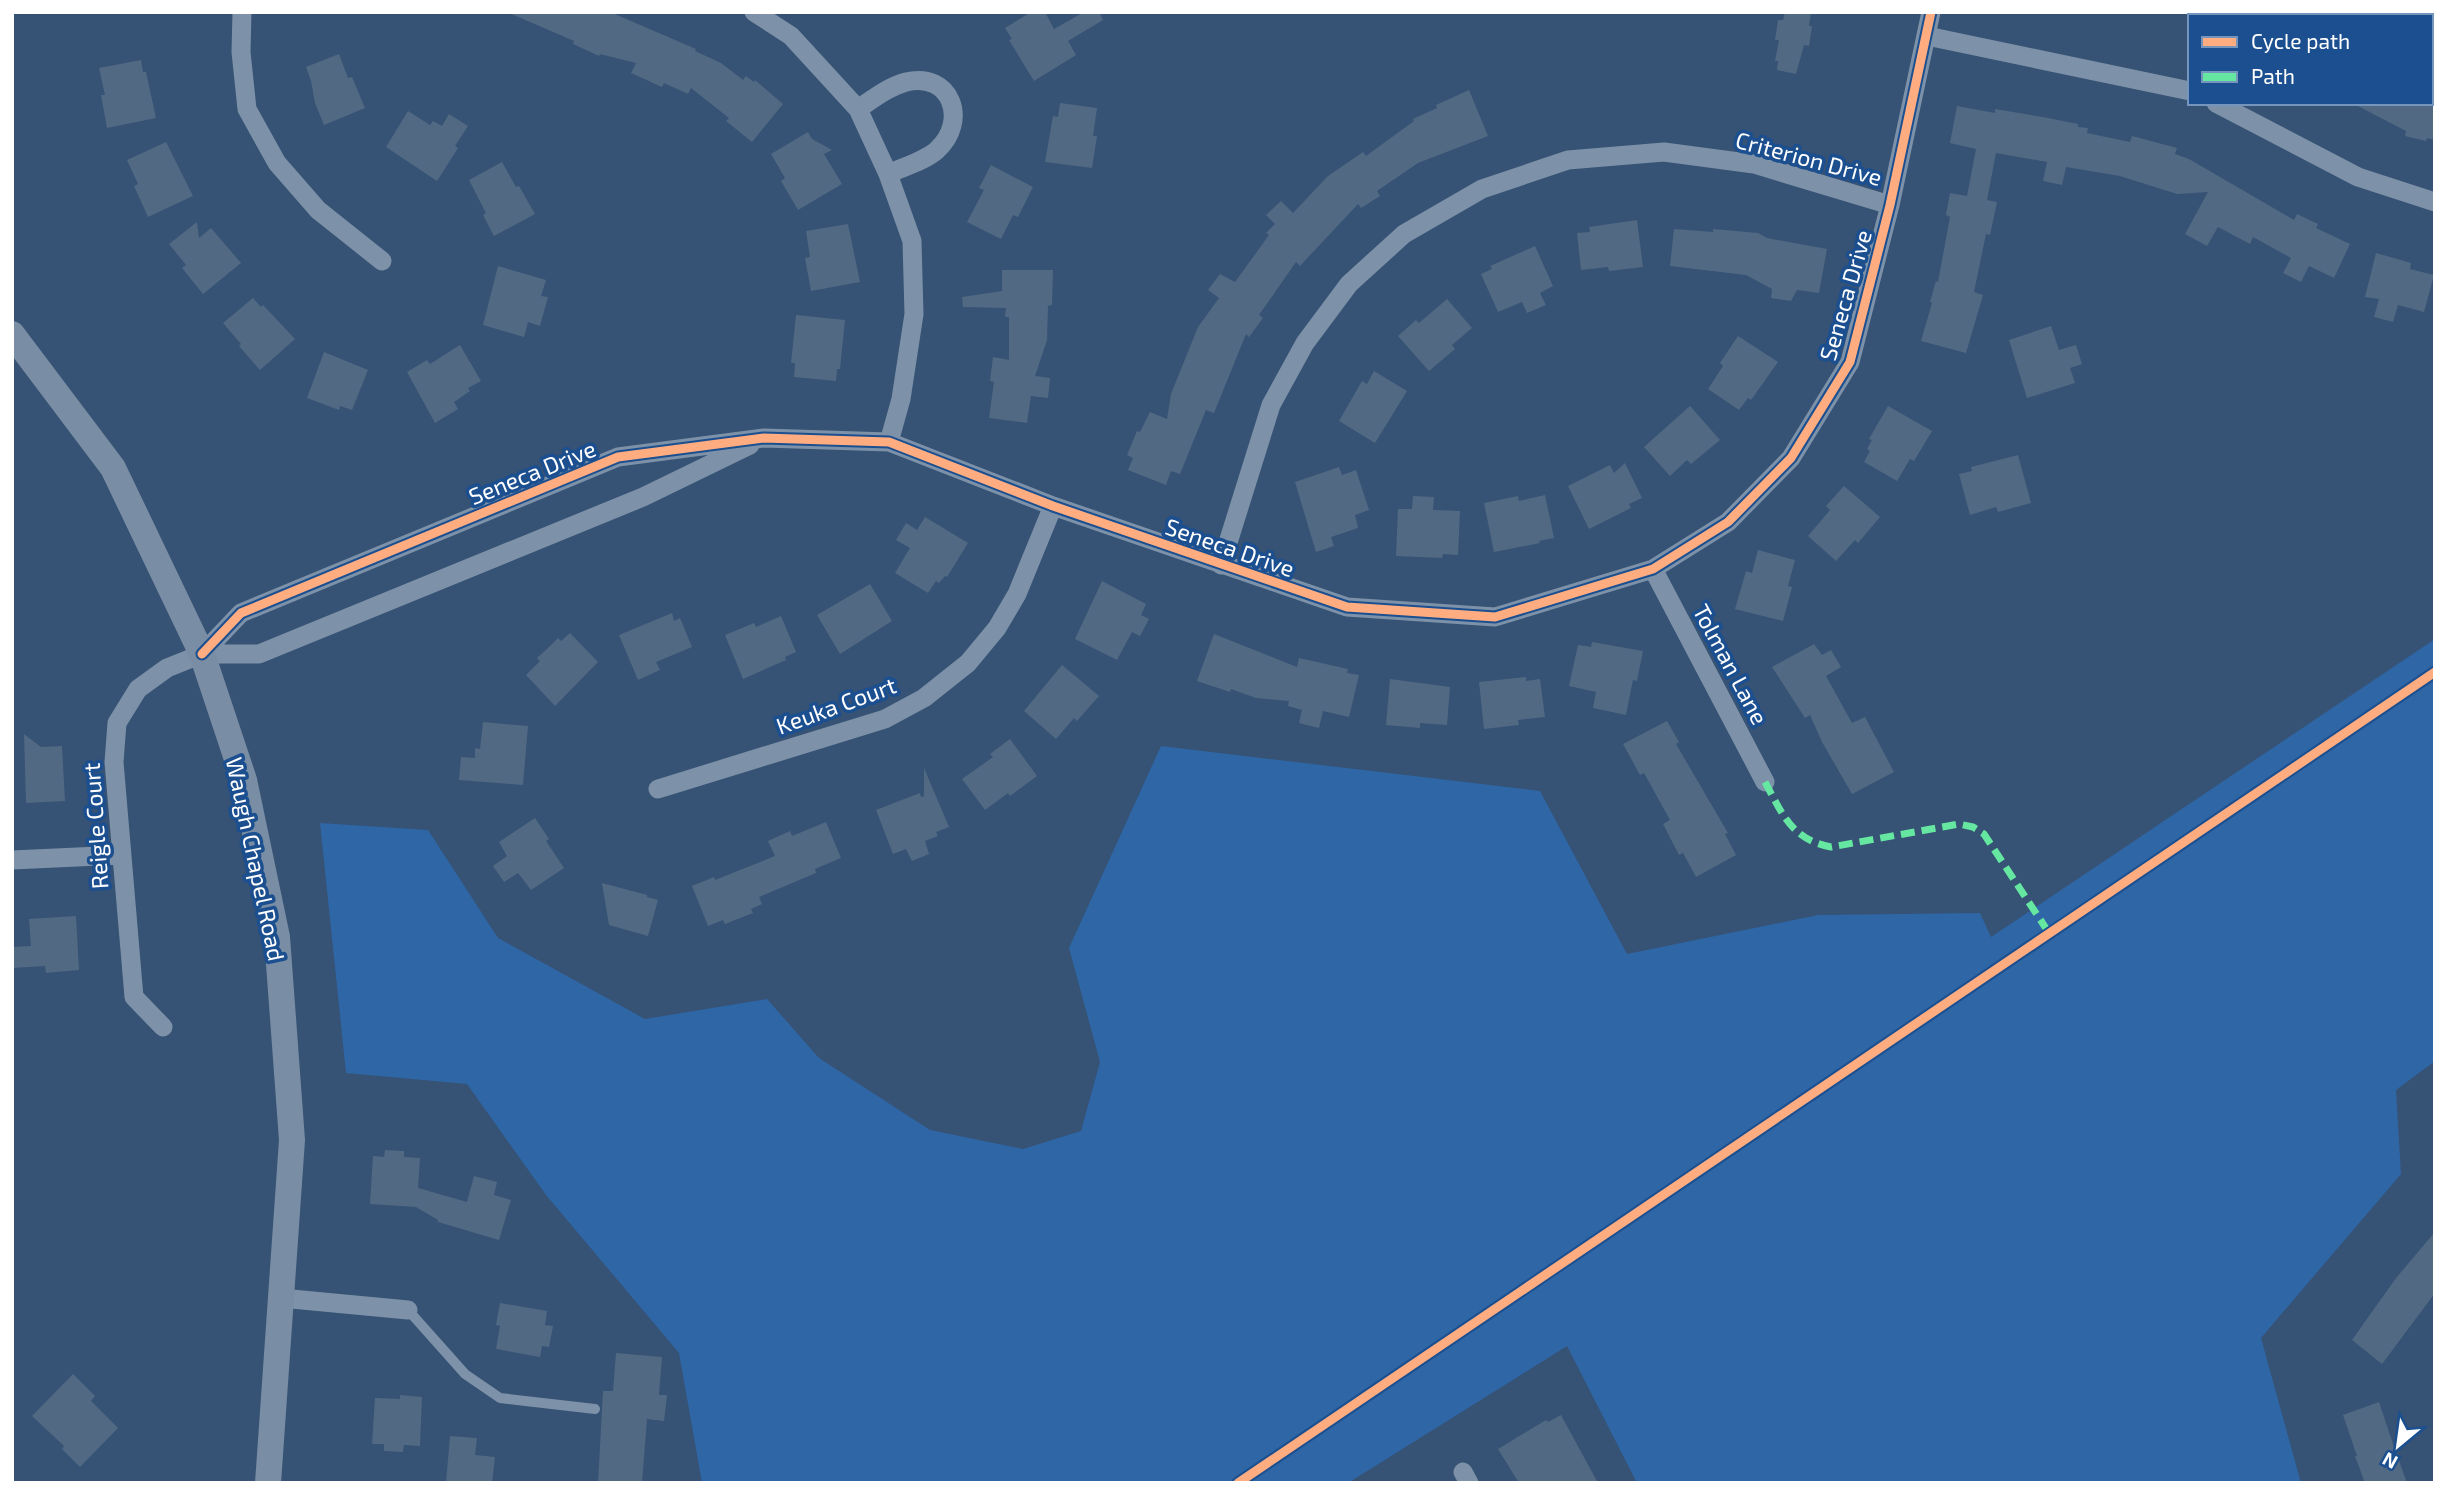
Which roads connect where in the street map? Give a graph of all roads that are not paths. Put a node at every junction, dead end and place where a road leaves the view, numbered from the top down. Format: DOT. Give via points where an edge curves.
graph roads {
  1 [pos="242,12"];
  2 [pos="754,12"];
  3 [pos="1931,12"];
  4 [pos="1927,36"];
  5 [pos="2188,90"];
  6 [pos="2220,105"];
  7 [pos="858,109"];
  8 [pos="888,174"];
  9 [pos="2435,202"];
  10 [pos="1890,205"];
  11 [pos="382,261"];
  12 [pos="15,342"];
  13 [pos="764,438"];
  14 [pos="889,442"];
  15 [pos="1053,506"];
  16 [pos="1221,565"];
  17 [pos="1653,569"];
  18 [pos="202,654"];
  19 [pos="1765,782"];
  20 [pos="658,789"];
  21 [pos="121,855"];
  22 [pos="12,860"];
  23 [pos="163,1027"];
  24 [pos="281,1298"];
  25 [pos="408,1310"];
  26 [pos="595,1409"];
  27 [pos="268,1483"];
  1 -- 11 [label="street" via="240,52 247,109 277,163 318,210"];
  2 -- 7 [label="street" via="791,36"];
  3 -- 4 [label="street, Seneca Drive"];
  4 -- 5 [label="street"];
  4 -- 10 [label="street, Seneca Drive"];
  6 -- 9 [label="street" via="2358,177"];
  7 -- 8 [label="street"];
  7 -- 8 [label="street" via="907,82 939,86 951,99 955,120 950,136 935,152"];
  8 -- 14 [label="street" via="912,241 914,314 901,399"];
  10 -- 16 [label="street, Criterion Drive" via="1754,163 1664,152 1568,160 1482,189 1404,234 1349,284 1305,343 1271,405"];
  10 -- 17 [label="street, Seneca Drive" via="1850,362 1791,458 1728,522"];
  12 -- 18 [label="main road, Waugh Chapel Road" via="113,468"];
  13 -- 14 [label="street, Seneca Drive"];
  13 -- 18 [label="street, Seneca Drive" via="643,497 260,654"];
  13 -- 18 [label="street, Seneca Drive" via="618,457 242,613"];
  14 -- 15 [label="street, Seneca Drive"];
  15 -- 16 [label="street, Seneca Drive"];
  15 -- 20 [label="street, Keuka Court" via="1017,594 997,628 968,663 924,698 885,719"];
  16 -- 17 [label="street, Seneca Drive" via="1347,607 1495,617"];
  17 -- 19 [label="street, Tolman Lane"];
  18 -- 21 [label="street, Reigle Court" via="167,668 138,690 117,723 114,762"];
  18 -- 24 [label="main road, Waugh Chapel Road" via="244,780 277,937 292,1140"];
  21 -- 22 [label="street"];
  21 -- 23 [label="street, Reigle Court" via="134,997"];
  24 -- 25 [label="street"];
  24 -- 27 [label="main road, Waugh Chapel Road"];
  25 -- 26 [label="lane" via="465,1374 500,1398"];
}
